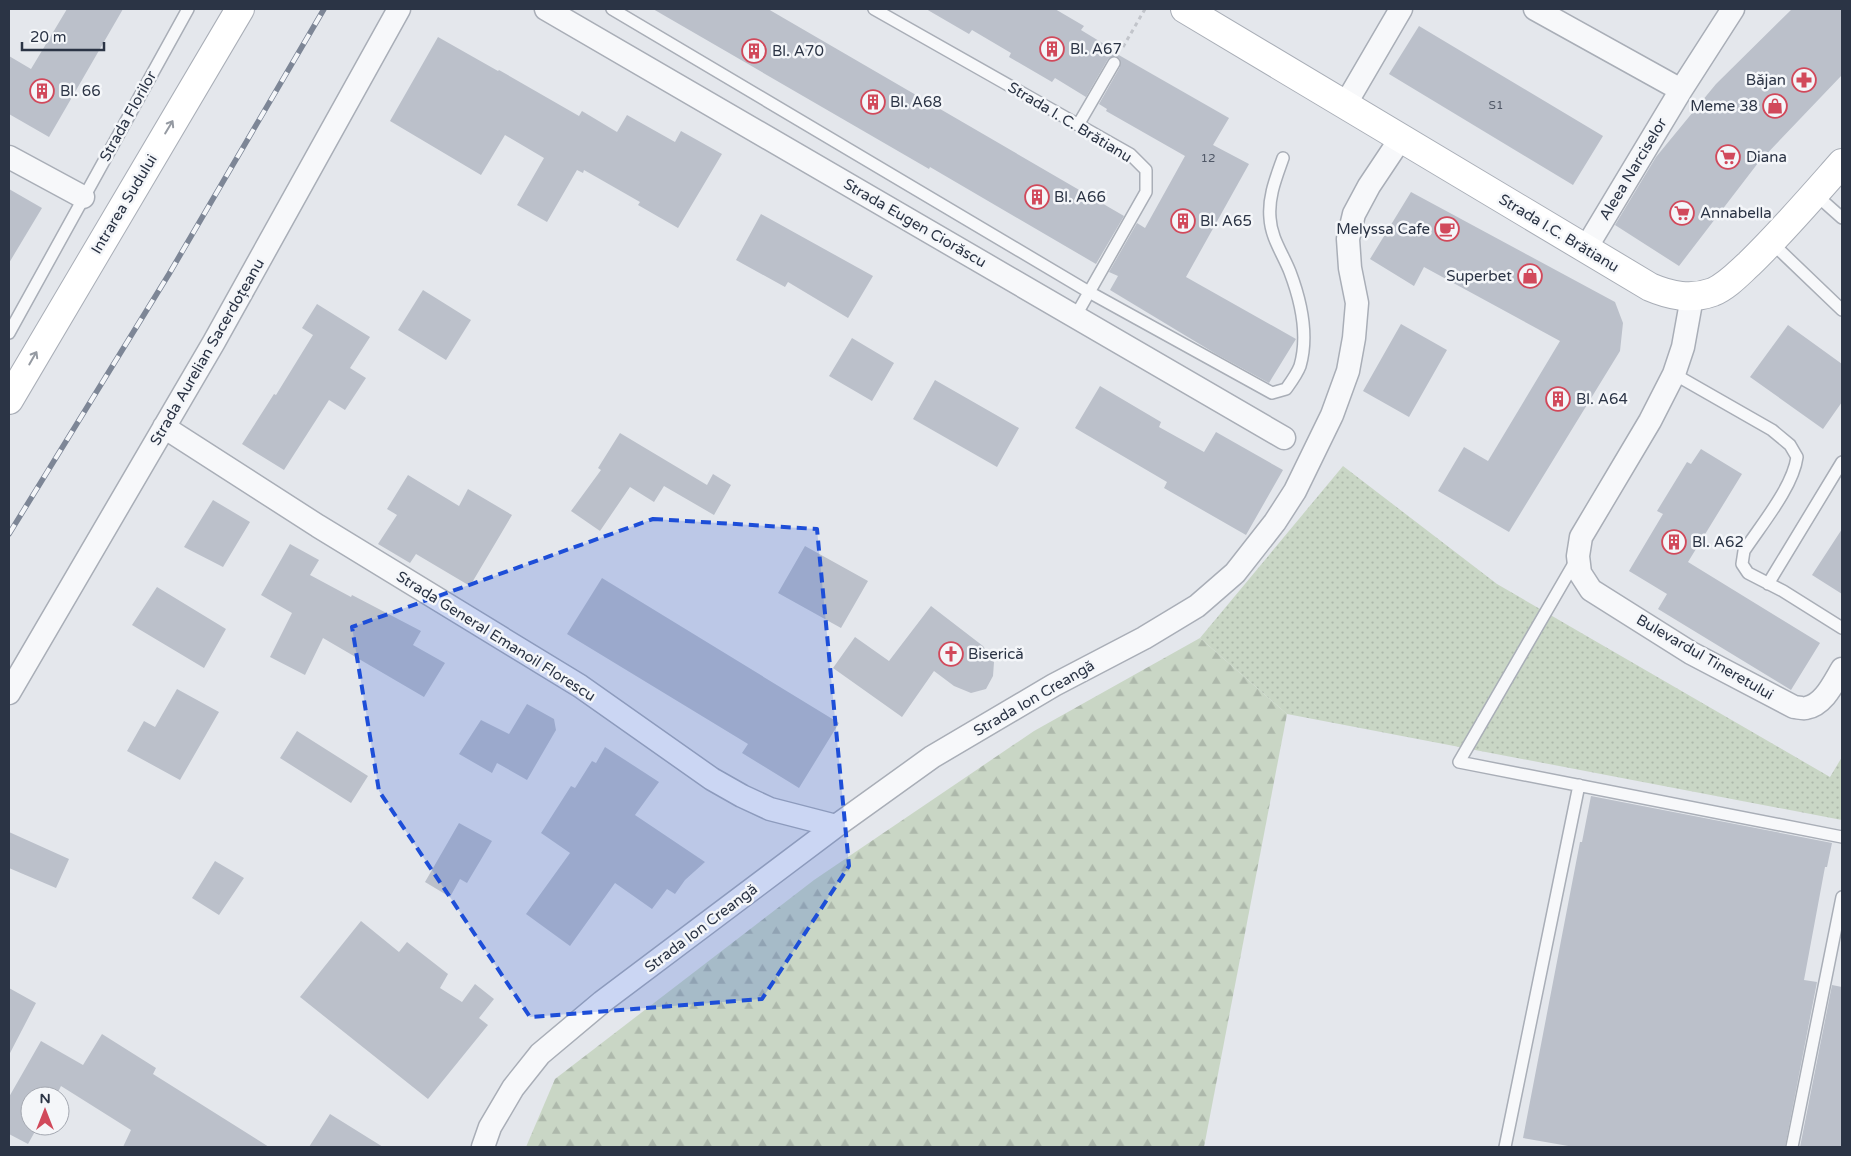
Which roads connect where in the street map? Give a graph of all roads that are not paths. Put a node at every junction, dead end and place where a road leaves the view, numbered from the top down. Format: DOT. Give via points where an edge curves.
graph roads {
  1 [pos="188,9"];
  2 [pos="239,9"];
  3 [pos="399,9"];
  4 [pos="546,9"];
  5 [pos="612,9"];
  6 [pos="874,9"];
  7 [pos="1185,9"];
  8 [pos="1401,9"];
  9 [pos="1535,9"];
  10 [pos="1733,9"];
  11 [pos="1114,63"];
  12 [pos="1681,90"];
  13 [pos="1345,105"];
  14 [pos="1078,124"];
  15 [pos="1401,138"];
  16 [pos="9,156"];
  17 [pos="1283,158"];
  18 [pos="1842,163"];
  19 [pos="1814,194"];
  20 [pos="83,197"];
  21 [pos="1842,218"];
  22 [pos="1771,242"];
  23 [pos="1586,248"];
  24 [pos="1089,292"];
  25 [pos="1692,297"];
  26 [pos="1842,310"];
  27 [pos="1075,317"];
  28 [pos="9,333"];
  29 [pos="1674,374"];
  30 [pos="9,400"];
  31 [pos="164,426"];
  32 [pos="1284,438"];
  33 [pos="1842,462"];
  34 [pos="1578,556"];
  35 [pos="1768,584"];
  36 [pos="1842,628"];
  37 [pos="1842,669"];
  38 [pos="9,693"];
  39 [pos="1579,785"];
  40 [pos="836,826"];
  41 [pos="1842,837"];
  42 [pos="1842,897"];
  43 [pos="484,1147"];
  44 [pos="1505,1147"];
  45 [pos="1792,1147"];
  1 -- 20 [label="lane, Strada Florilor"];
  30 -- 2 [label="street, Intrarea Sudului, one-way"];
  3 -- 31 [label="street, Strada Aurelian Sacerdoțeanu"];
  4 -- 27 [label="street, Strada Eugen Ciorăscu"];
  5 -- 24 [label="lane"];
  6 -- 14 [label="lane, Strada I. C. Brătianu"];
  7 -- 13 [label="street, Strada I.C. Brătianu"];
  8 -- 13 [label="street"];
  9 -- 12 [label="street"];
  10 -- 12 [label="street, Aleea Narciselor"];
  11 -- 14 [label="lane"];
  12 -- 23 [label="street, Aleea Narciselor"];
  13 -- 15 [label="street, Strada I.C. Brătianu"];
  14 -- 24 [label="lane, Strada I. C. Brătianu" via="1130,154 1146,170 1146,192"];
  15 -- 23 [label="street, Strada I.C. Brătianu"];
  15 -- 40 [label="street, Strada Ion Creangă" via="1354,214 1348,239 1357,303 1354,338 1348,372 1332,415 1295,491 1236,573 1197,606 1144,638 1054,684 932,758"];
  16 -- 20 [label="street"];
  17 -- 24 [label="lane" via="1271,194 1270,219 1300,304 1304,342 1300,367 1286,389 1272,394"];
  18 -- 19 [label="street"];
  19 -- 21 [label="lane"];
  19 -- 22 [label="street"];
  20 -- 28 [label="lane, Strada Florilor"];
  22 -- 25 [label="street" via="1730,282 1713,292"];
  22 -- 26 [label="lane"];
  23 -- 25 [label="street, Strada I.C. Brătianu" via="1650,287 1676,296"];
  24 -- 27 [label="lane, Strada I. C. Brătianu"];
  25 -- 29 [label="street" via="1683,347"];
  27 -- 32 [label="street, Strada Eugen Ciorăscu"];
  29 -- 34 [label="street" via="1581,537"];
  29 -- 35 [label="lane" via="1772,430 1790,445 1797,457 1788,483 1744,551 1742,564 1748,573"];
  31 -- 38 [label="street, Strada Aurelian Sacerdoțeanu"];
  31 -- 40 [label="street, Strada General Emanoil Florescu" via="318,526 580,686 712,779 770,809"];
  33 -- 35 [label="lane"];
  34 -- 37 [label="street, Bulevardul Tineretului" via="1580,572 1591,590 1691,653 1794,707 1807,708 1826,695"];
  34 -- 39 [label="lane" via="1459,762"];
  35 -- 36 [label="lane"];
  39 -- 41 [label="lane"];
  39 -- 44 [label="lane"];
  40 -- 43 [label="street, Strada Ion Creangă" via="602,1002 540,1054 513,1088 490,1128"];
  42 -- 45 [label="lane"];
}
